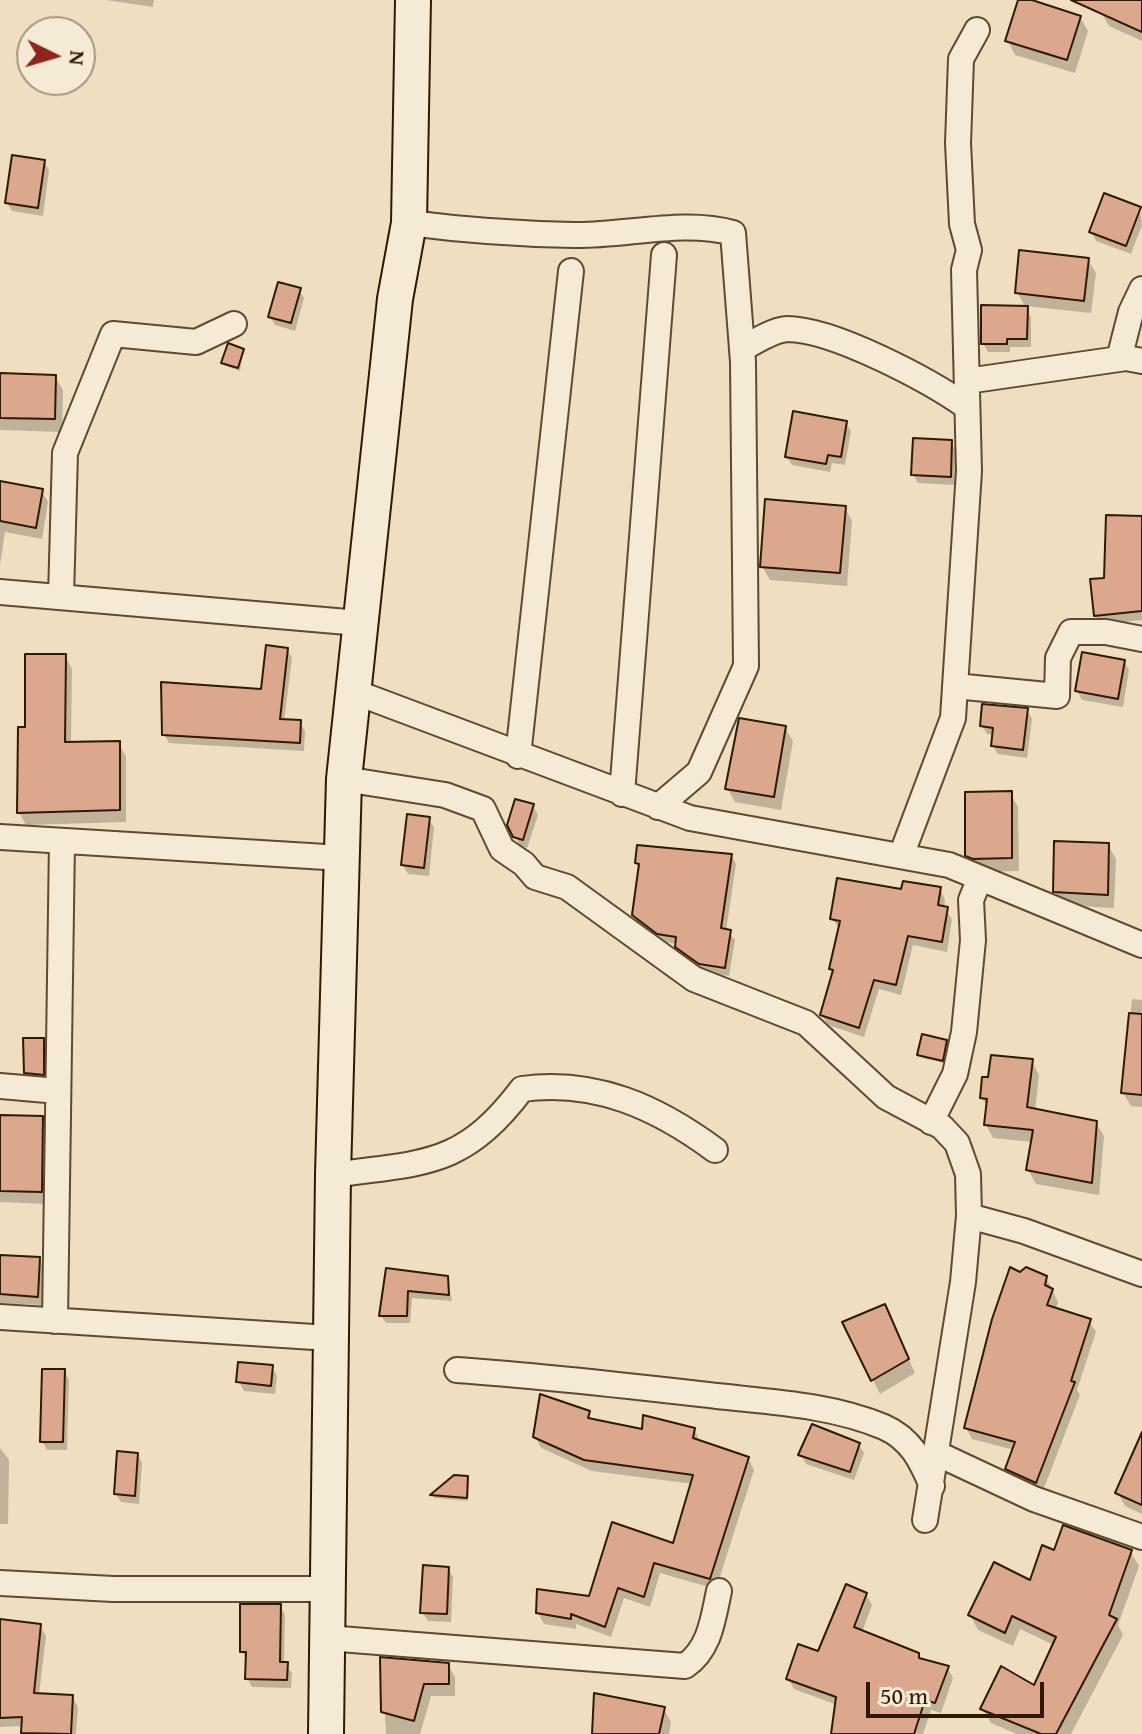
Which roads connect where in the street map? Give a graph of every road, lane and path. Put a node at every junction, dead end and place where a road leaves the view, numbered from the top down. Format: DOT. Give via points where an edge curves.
graph roads {
  1 [pos="413,0"];
  2 [pos="977,30"];
  3 [pos="409,223"];
  4 [pos="664,255"];
  5 [pos="571,271"];
  6 [pos="1142,289"];
  7 [pos="234,324"];
  8 [pos="742,349"];
  9 [pos="1131,360"];
  10 [pos="967,381"];
  11 [pos="967,407"];
  12 [pos="0,592"];
  13 [pos="61,597"];
  14 [pos="359,623"];
  15 [pos="1142,639"];
  16 [pos="955,686"];
  17 [pos="352,691"];
  18 [pos="518,756"];
  19 [pos="344,779"];
  20 [pos="622,794"];
  21 [pos="658,807"];
  22 [pos="0,837"];
  23 [pos="62,841"];
  24 [pos="901,856"];
  25 [pos="342,858"];
  26 [pos="980,878"];
  27 [pos="1142,945"];
  28 [pos="0,1086"];
  29 [pos="58,1091"];
  30 [pos="931,1122"];
  31 [pos="715,1150"];
  32 [pos="333,1175"];
  33 [pos="969,1216"];
  34 [pos="1142,1274"];
  35 [pos="0,1317"];
  36 [pos="55,1321"];
  37 [pos="330,1338"];
  38 [pos="457,1370"];
  39 [pos="938,1454"];
  40 [pos="932,1486"];
  41 [pos="925,1520"];
  42 [pos="1142,1537"];
  43 [pos="0,1583"];
  44 [pos="327,1589"];
  45 [pos="719,1591"];
  46 [pos="327,1638"];
  47 [pos="326,1734"];
  1 -- 3 [label="street"];
  2 -- 10 [label="street" via="961,59 958,143 962,224 969,250 964,270"];
  3 -- 8 [label="street" via="575,235 706,225 733,233"];
  3 -- 14 [label="street" via="395,299"];
  4 -- 20 [label="street"];
  5 -- 18 [label="street"];
  6 -- 9 [label="street" via="1131,312"];
  7 -- 13 [label="street" via="196,342 113,334 65,453"];
  8 -- 11 [label="street" via="786,329 851,344"];
  8 -- 21 [label="street" via="746,666 699,772"];
  9 -- 10 [label="street"];
  10 -- 11 [label="street"];
  11 -- 16 [label="street" via="969,471"];
  12 -- 13 [label="street"];
  13 -- 14 [label="street"];
  14 -- 17 [label="street"];
  15 -- 16 [label="street" via="1071,632 1058,658 1057,696"];
  16 -- 24 [label="street" via="953,718"];
  17 -- 18 [label="street"];
  17 -- 19 [label="street"];
  18 -- 20 [label="street"];
  19 -- 25 [label="street"];
  19 -- 30 [label="street" via="445,795 483,809 502,849 535,877 567,887 686,975 806,1023 886,1097"];
  20 -- 21 [label="street"];
  21 -- 24 [label="street" via="690,818"];
  22 -- 23 [label="street"];
  23 -- 25 [label="street"];
  23 -- 29 [label="street"];
  24 -- 26 [label="street" via="949,865"];
  25 -- 32 [label="street"];
  26 -- 27 [label="street"];
  26 -- 30 [label="street" via="971,900 973,940 964,1032 955,1074"];
  28 -- 29 [label="street"];
  29 -- 36 [label="street"];
  30 -- 33 [label="street" via="957,1143 965,1159"];
  31 -- 32 [label="street" via="640,1103 602,1092 546,1086 522,1089 490,1129 468,1146 419,1165"];
  32 -- 37 [label="street"];
  33 -- 34 [label="street"];
  33 -- 39 [label="street"];
  35 -- 36 [label="street"];
  36 -- 37 [label="street"];
  37 -- 44 [label="street"];
  38 -- 40 [label="street" via="759,1401 852,1417 886,1428 916,1450"];
  39 -- 40 [label="street"];
  39 -- 42 [label="street" via="1034,1499"];
  40 -- 41 [label="street"];
  43 -- 44 [label="street"];
  44 -- 46 [label="street"];
  45 -- 46 [label="street" via="700,1654 685,1666"];
  46 -- 47 [label="street"];
}
